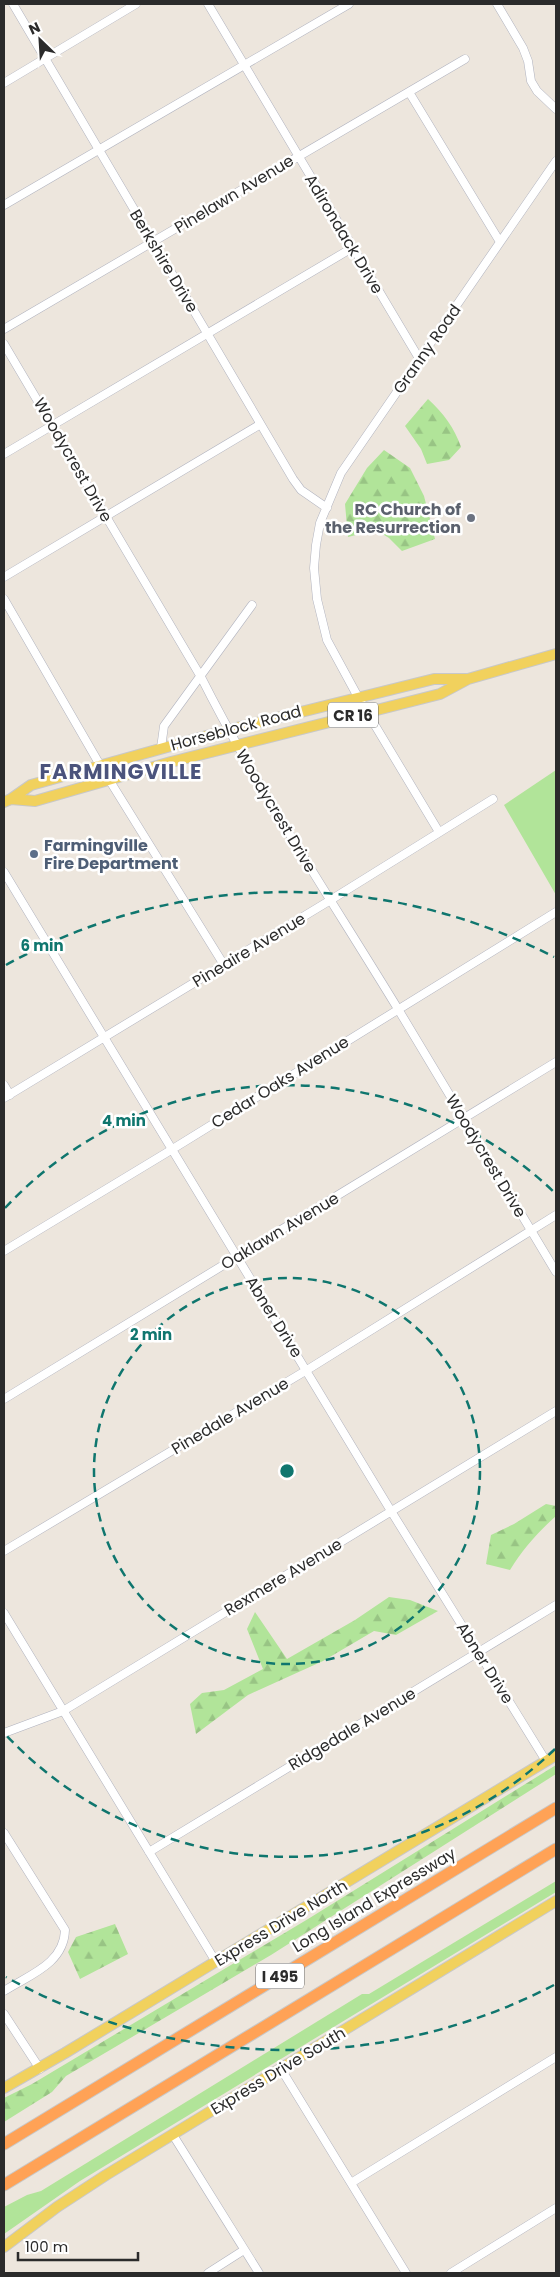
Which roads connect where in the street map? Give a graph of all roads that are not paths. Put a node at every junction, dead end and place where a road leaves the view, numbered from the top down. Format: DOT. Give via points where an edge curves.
graph roads {
  1 [pos="13,4"];
  2 [pos="136,4"];
  3 [pos="208,4"];
  4 [pos="349,4"];
  5 [pos="497,4"];
  6 [pos="44,59"];
  7 [pos="465,59"];
  8 [pos="244,65"];
  9 [pos="4,83"];
  10 [pos="409,92"];
  11 [pos="556,109"];
  12 [pos="98,150"];
  13 [pos="298,157"];
  14 [pos="556,161"];
  15 [pos="4,205"];
  16 [pos="500,242"];
  17 [pos="153,243"];
  18 [pos="352,248"];
  19 [pos="4,329"];
  20 [pos="207,333"];
  21 [pos="4,344"];
  22 [pos="420,360"];
  23 [pos="52,425"];
  24 [pos="259,425"];
  25 [pos="4,454"];
  26 [pos="327,508"];
  27 [pos="105,516"];
  28 [pos="4,577"];
  29 [pos="4,598"];
  30 [pos="252,606"];
  31 [pos="556,654"];
  32 [pos="201,676"];
  33 [pos="468,679"];
  34 [pos="358,697"];
  35 [pos="366,711"];
  36 [pos="228,730"];
  37 [pos="237,745"];
  38 [pos="161,748"];
  39 [pos="100,764"];
  40 [pos="109,779"];
  41 [pos="493,799"];
  42 [pos="7,801"];
  43 [pos="439,832"];
  44 [pos="4,872"];
  45 [pos="329,901"];
  46 [pos="556,912"];
  47 [pos="224,965"];
  48 [pos="398,1008"];
  49 [pos="104,1038"];
  50 [pos="556,1062"];
  51 [pos="4,1085"];
  52 [pos="7,1097"];
  53 [pos="463,1119"];
  54 [pos="171,1150"];
  55 [pos="556,1215"];
  56 [pos="531,1231"];
  57 [pos="4,1250"];
  58 [pos="237,1257"];
  59 [pos="556,1272"];
  60 [pos="307,1370"];
  61 [pos="4,1399"];
  62 [pos="556,1411"];
  63 [pos="391,1511"];
  64 [pos="4,1551"];
  65 [pos="556,1605"];
  66 [pos="4,1613"];
  67 [pos="479,1652"];
  68 [pos="64,1712"];
  69 [pos="4,1733"];
  70 [pos="556,1755"];
  71 [pos="546,1761"];
  72 [pos="556,1808"];
  73 [pos="4,1833"];
  74 [pos="556,1849"];
  75 [pos="149,1852"];
  76 [pos="556,1902"];
  77 [pos="216,1962"];
  78 [pos="4,1991"];
  79 [pos="4,2014"];
  80 [pos="556,2057"];
  81 [pos="40,2068"];
  82 [pos="281,2069"];
  83 [pos="4,2088"];
  84 [pos="172,2135"];
  85 [pos="4,2144"];
  86 [pos="351,2183"];
  87 [pos="4,2185"];
  88 [pos="556,2208"];
  89 [pos="4,2247"];
  90 [pos="244,2250"];
  91 [pos="208,2273"];
  92 [pos="259,2273"];
  93 [pos="406,2273"];
  94 [pos="451,2273"];
  1 -- 6 [label="street, Berkshire Drive"];
  2 -- 6 [label="street"];
  3 -- 8 [label="street, Adirondack Drive"];
  4 -- 8 [label="street"];
  5 -- 11 [label="street" via="523,48 531,81"];
  6 -- 9 [label="street"];
  6 -- 12 [label="street, Berkshire Drive"];
  7 -- 10 [label="street, Pinelawn Avenue"];
  8 -- 12 [label="street"];
  8 -- 13 [label="street, Adirondack Drive"];
  10 -- 13 [label="street, Pinelawn Avenue"];
  10 -- 16 [label="street"];
  12 -- 15 [label="street"];
  12 -- 17 [label="street, Berkshire Drive"];
  13 -- 17 [label="street, Pinelawn Avenue"];
  13 -- 18 [label="street, Adirondack Drive"];
  14 -- 16 [label="street, Granny Road"];
  16 -- 22 [label="street, Granny Road"];
  17 -- 19 [label="street, Pinelawn Avenue"];
  17 -- 20 [label="street, Berkshire Drive"];
  18 -- 20 [label="street"];
  18 -- 22 [label="street, Adirondack Drive"];
  20 -- 23 [label="street"];
  20 -- 24 [label="street, Berkshire Drive"];
  21 -- 23 [label="street, Woodycrest Drive"];
  22 -- 26 [label="street, Granny Road" via="342,473"];
  23 -- 25 [label="street"];
  23 -- 27 [label="street, Woodycrest Drive"];
  24 -- 26 [label="street, Berkshire Drive" via="301,490"];
  24 -- 27 [label="street"];
  26 -- 34 [label="street, Granny Road" via="316,545 317,599 327,640"];
  27 -- 28 [label="street"];
  27 -- 32 [label="street, Woodycrest Drive"];
  29 -- 39 [label="street"];
  30 -- 32 [label="street"];
  31 -- 33 [label="main road, Horseblock Road / CR 16"];
  32 -- 36 [label="street, Woodycrest Drive"];
  32 -- 38 [label="street" via="164,726"];
  33 -- 34 [label="main road, Horseblock Road / CR 16" via="434,679"];
  33 -- 35 [label="main road, Horseblock Road / CR 16" via="440,694"];
  34 -- 35 [label="street, Granny Road"];
  34 -- 36 [label="main road, Horseblock Road / CR 16"];
  35 -- 37 [label="main road, Horseblock Road / CR 16"];
  35 -- 43 [label="street, Granny Road"];
  36 -- 37 [label="street, Woodycrest Drive"];
  36 -- 38 [label="main road, Horseblock Road / CR 16"];
  37 -- 40 [label="main road, Horseblock Road / CR 16"];
  37 -- 45 [label="street, Woodycrest Drive"];
  38 -- 39 [label="main road, Horseblock Road / CR 16"];
  39 -- 40 [label="street"];
  39 -- 42 [label="main road, Horseblock Road / CR 16" via="31,785"];
  40 -- 42 [label="main road, Horseblock Road / CR 16" via="35,800"];
  40 -- 47 [label="street"];
  41 -- 43 [label="street, Pineaire Avenue"];
  43 -- 45 [label="street, Pineaire Avenue"];
  44 -- 49 [label="street, Abner Drive"];
  45 -- 47 [label="street, Pineaire Avenue"];
  45 -- 48 [label="street, Woodycrest Drive"];
  46 -- 48 [label="street, Cedar Oaks Avenue"];
  47 -- 49 [label="street, Pineaire Avenue"];
  48 -- 53 [label="street, Woodycrest Drive"];
  48 -- 54 [label="street, Cedar Oaks Avenue"];
  49 -- 52 [label="street, Pineaire Avenue"];
  49 -- 54 [label="street, Abner Drive"];
  50 -- 53 [label="street, Oaklawn Avenue"];
  51 -- 52 [label="street"];
  53 -- 56 [label="street, Woodycrest Drive"];
  53 -- 58 [label="street, Oaklawn Avenue"];
  54 -- 57 [label="street, Cedar Oaks Avenue"];
  54 -- 58 [label="street, Abner Drive"];
  55 -- 56 [label="street, Pinedale Avenue"];
  56 -- 59 [label="street, Woodycrest Drive"];
  56 -- 60 [label="street, Pinedale Avenue"];
  58 -- 60 [label="street, Abner Drive"];
  58 -- 61 [label="street, Oaklawn Avenue"];
  60 -- 63 [label="street, Abner Drive"];
  60 -- 64 [label="street, Pinedale Avenue"];
  62 -- 63 [label="street, Rexmere Avenue"];
  63 -- 67 [label="street, Abner Drive"];
  63 -- 68 [label="street, Rexmere Avenue"];
  65 -- 67 [label="street, Ridgedale Avenue"];
  66 -- 68 [label="street"];
  67 -- 71 [label="street, Abner Drive"];
  67 -- 75 [label="street, Ridgedale Avenue"];
  68 -- 69 [label="street, Rexmere Avenue"];
  68 -- 75 [label="street"];
  70 -- 71 [label="main road, Express Drive North"];
  71 -- 77 [label="main road, Express Drive North"];
  72 -- 85 [label="highway, Long Island Expressway / I 495"];
  73 -- 78 [label="street" via="65,1930 65,1940 54,1960"];
  74 -- 87 [label="highway, I 495"];
  75 -- 77 [label="street"];
  76 -- 82 [label="main road, Express Drive South"];
  77 -- 81 [label="main road, Express Drive North"];
  79 -- 81 [label="street"];
  80 -- 86 [label="street"];
  81 -- 83 [label="main road, Express Drive North"];
  82 -- 84 [label="main road, Express Drive South"];
  82 -- 86 [label="street"];
  84 -- 89 [label="main road, Express Drive South" via="80,2192"];
  84 -- 90 [label="street"];
  86 -- 93 [label="street"];
  88 -- 94 [label="street"];
  90 -- 91 [label="street"];
  90 -- 92 [label="street"];
}
